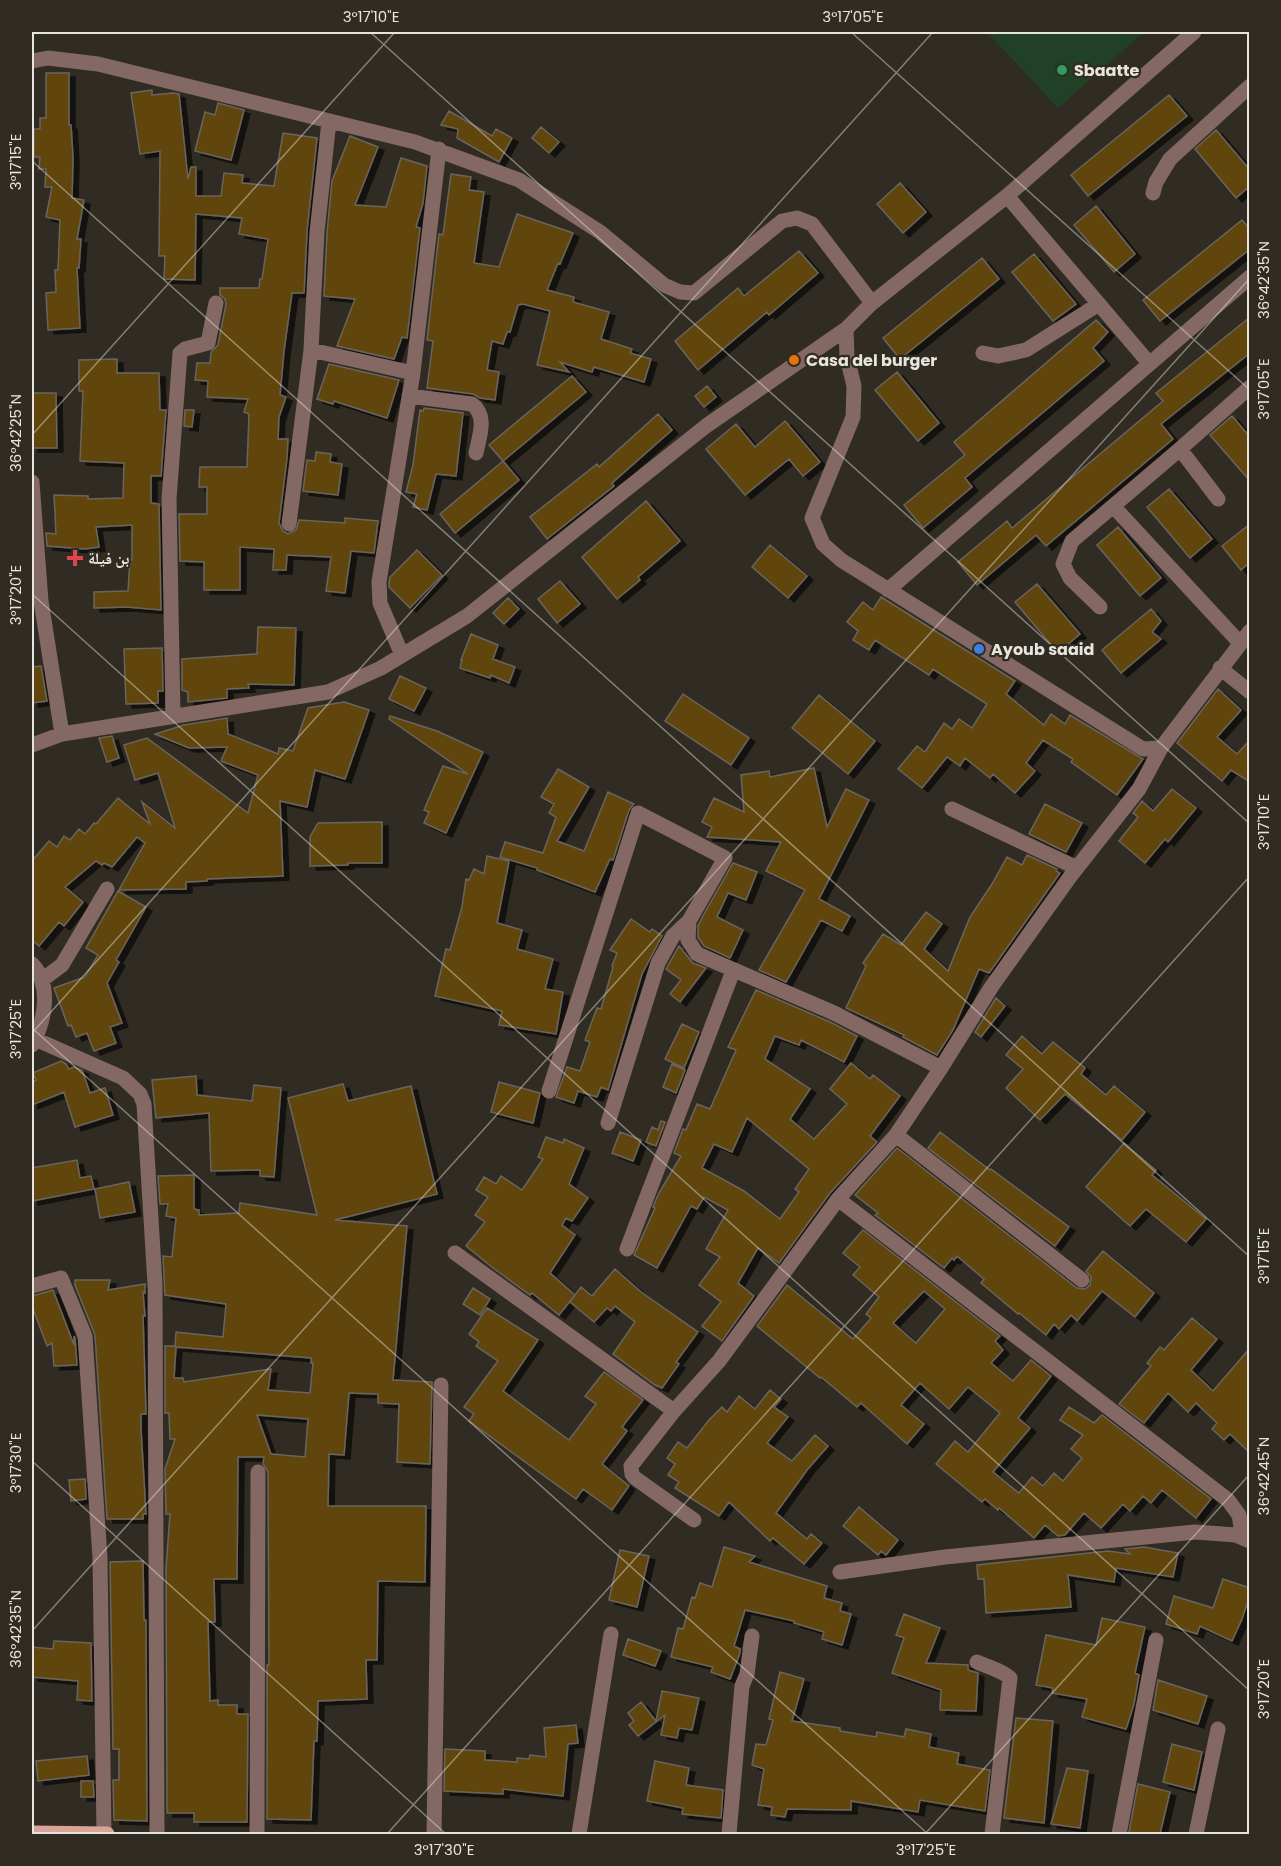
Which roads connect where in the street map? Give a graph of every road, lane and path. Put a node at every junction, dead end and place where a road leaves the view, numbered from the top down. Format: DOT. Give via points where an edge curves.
graph roads {
  1 [pos="1194,32"];
  2 [pos="32,61"];
  3 [pos="1250,86"];
  4 [pos="329,121"];
  5 [pos="439,149"];
  6 [pos="1153,193"];
  7 [pos="1007,196"];
  8 [pos="1250,277"];
  9 [pos="216,303"];
  10 [pos="872,303"];
  11 [pos="1098,304"];
  12 [pos="846,329"];
  13 [pos="311,350"];
  14 [pos="983,353"];
  15 [pos="1149,363"];
  16 [pos="413,373"];
  17 [pos="1250,387"];
  18 [pos="409,396"];
  19 [pos="1180,449"];
  20 [pos="476,453"];
  21 [pos="32,482"];
  22 [pos="1218,500"];
  23 [pos="1113,506"];
  24 [pos="289,524"];
  25 [pos="888,590"];
  26 [pos="1100,607"];
  27 [pos="1245,637"];
  28 [pos="402,655"];
  29 [pos="1220,668"];
  30 [pos="1250,692"];
  31 [pos="173,716"];
  32 [pos="62,734"];
  33 [pos="32,745"];
  34 [pos="1161,748"];
  35 [pos="952,808"];
  36 [pos="1077,868"];
  37 [pos="106,889"];
  38 [pos="689,921"];
  39 [pos="32,964"];
  40 [pos="733,971"];
  41 [pos="42,980"];
  42 [pos="33,1042"];
  43 [pos="941,1068"];
  44 [pos="549,1091"];
  45 [pos="608,1123"];
  46 [pos="896,1135"];
  47 [pos="838,1199"];
  48 [pos="627,1249"];
  49 [pos="455,1253"];
  50 [pos="1082,1280"];
  51 [pos="32,1286"];
  52 [pos="441,1384"];
  53 [pos="674,1411"];
  54 [pos="258,1472"];
  55 [pos="694,1520"];
  56 [pos="1246,1539"];
  57 [pos="840,1572"];
  58 [pos="611,1634"];
  59 [pos="752,1636"];
  60 [pos="1156,1640"];
  61 [pos="977,1662"];
  62 [pos="1218,1729"];
  63 [pos="33,1833"];
  64 [pos="105,1834"];
  65 [pos="157,1834"];
  66 [pos="257,1834"];
  67 [pos="434,1834"];
  68 [pos="579,1834"];
  69 [pos="729,1834"];
  70 [pos="992,1834"];
  71 [pos="1119,1834"];
  72 [pos="1196,1834"];
  1 -- 7 [label="street"];
  2 -- 4 [label="street" via="48,58 98,64"];
  3 -- 6 [label="street" via="1170,159 1158,176"];
  4 -- 5 [label="street"];
  4 -- 13 [label="street" via="317,232"];
  5 -- 10 [label="street" via="519,180 600,232 664,285 680,292 694,293 782,221 797,218 812,224"];
  5 -- 16 [label="street"];
  7 -- 10 [label="street"];
  7 -- 11 [label="street"];
  8 -- 15 [label="street"];
  9 -- 31 [label="street" via="208,343 180,353 169,499"];
  10 -- 12 [label="street"];
  11 -- 14 [label="street" via="1026,350 998,356"];
  11 -- 15 [label="street"];
  12 -- 25 [label="street" via="854,386 853,417 812,518 823,544"];
  12 -- 28 [label="street" via="706,426 467,616"];
  13 -- 16 [label="street"];
  13 -- 24 [label="street"];
  15 -- 25 [label="street"];
  16 -- 18 [label="street"];
  17 -- 19 [label="street"];
  18 -- 20 [label="street" via="472,404 477,408 482,424"];
  18 -- 28 [label="street" via="379,582 380,603"];
  19 -- 22 [label="street"];
  19 -- 23 [label="street"];
  21 -- 32 [label="street" via="41,601"];
  23 -- 26 [label="street" via="1072,541 1064,564 1070,578"];
  23 -- 27 [label="street"];
  25 -- 34 [label="street" via="1143,749"];
  27 -- 29 [label="street"];
  28 -- 31 [label="street" via="328,692"];
  29 -- 30 [label="street"];
  29 -- 34 [label="street"];
  31 -- 32 [label="street"];
  32 -- 33 [label="street"];
  34 -- 36 [label="street" via="1139,789"];
  35 -- 36 [label="street"];
  36 -- 43 [label="street" via="992,986"];
  37 -- 41 [label="street" via="62,965"];
  38 -- 40 [label="street" via="688,940 697,954"];
  38 -- 44 [label="street" via="725,858 638,813"];
  38 -- 45 [label="street" via="673,936 658,963"];
  39 -- 41 [label="street"];
  40 -- 43 [label="street" via="834,1013"];
  40 -- 48 [label="street"];
  41 -- 42 [label="street" via="43,1012"];
  42 -- 65 [label="street" via="123,1078 140,1094 144,1104 154,1284"];
  43 -- 46 [label="street"];
  46 -- 47 [label="street"];
  46 -- 50 [label="street"];
  47 -- 53 [label="street" via="719,1361"];
  47 -- 56 [label="street" via="1228,1500 1239,1515"];
  49 -- 53 [label="street"];
  51 -- 64 [label="street" via="61,1278 85,1336 100,1558"];
  52 -- 67 [label="street"];
  53 -- 55 [label="street" via="631,1470 635,1478"];
  54 -- 66 [label="street"];
  56 -- 57 [label="street" via="1195,1532 945,1557"];
  58 -- 68 [label="street"];
  59 -- 69 [label="street" via="742,1686"];
  60 -- 71 [label="street"];
  61 -- 70 [label="street" via="1010,1678"];
  62 -- 72 [label="street"];
  63 -- 64 [label="main road"];
}
